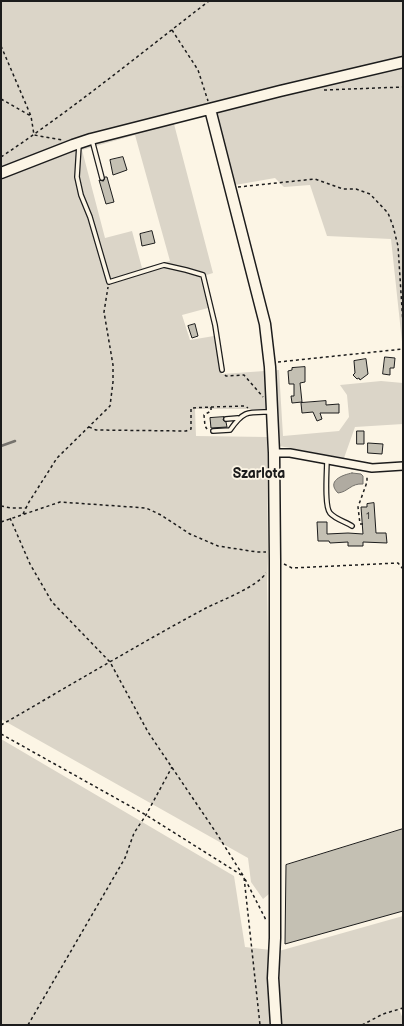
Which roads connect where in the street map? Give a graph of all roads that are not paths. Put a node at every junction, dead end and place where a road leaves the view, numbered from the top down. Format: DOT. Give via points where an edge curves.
graph roads {
  1 [pos="403,62"];
  2 [pos="210,108"];
  3 [pos="91,139"];
  4 [pos="79,143"];
  5 [pos="1,173"];
  6 [pos="102,178"];
  7 [pos="222,370"];
  8 [pos="272,410"];
  9 [pos="238,418"];
  10 [pos="226,419"];
  11 [pos="213,431"];
  12 [pos="274,453"];
  13 [pos="327,459"];
  14 [pos="403,466"];
  15 [pos="352,526"];
  16 [pos="276,1025"];
  1 -- 2 [label="street"];
  2 -- 3 [label="street"];
  2 -- 8 [label="street" via="264,324"];
  3 -- 4 [label="street"];
  3 -- 6 [label="lane"];
  4 -- 5 [label="street"];
  4 -- 7 [label="lane" via="77,177 109,282 164,265 203,275"];
  8 -- 9 [label="lane" via="247,413"];
  8 -- 12 [label="street"];
  9 -- 10 [label="lane"];
  9 -- 11 [label="lane" via="230,430"];
  12 -- 13 [label="street" via="290,452"];
  12 -- 16 [label="street" via="273,978"];
  13 -- 14 [label="street" via="372,468"];
  13 -- 15 [label="lane" via="328,510"];
}
